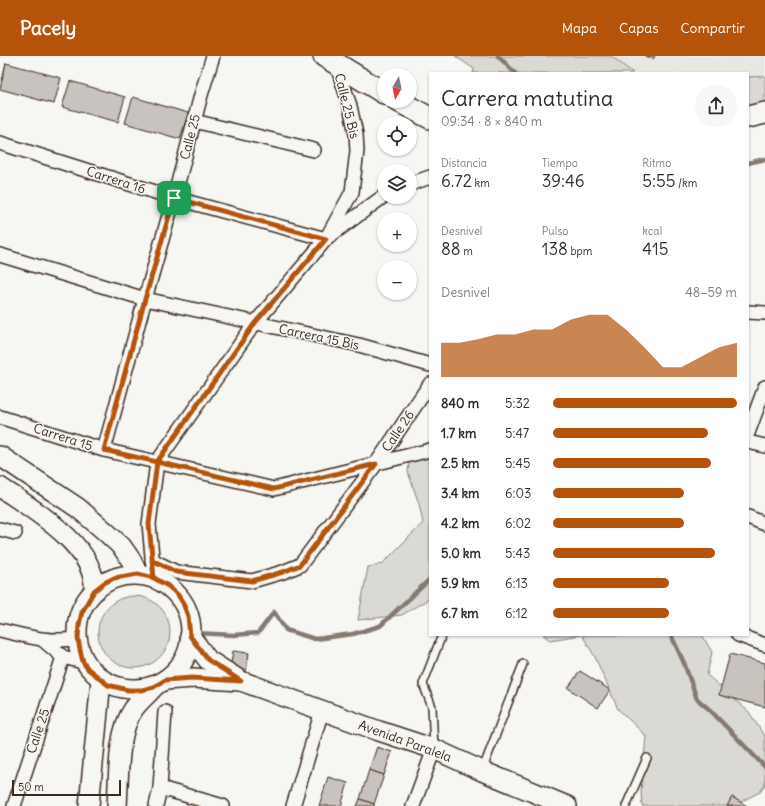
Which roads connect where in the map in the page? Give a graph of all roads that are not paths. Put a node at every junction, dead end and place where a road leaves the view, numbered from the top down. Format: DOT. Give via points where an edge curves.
graph roads {
  1 [pos="213,56"];
  2 [pos="330,60"];
  3 [pos="377,89"];
  4 [pos="411,108"];
  5 [pos="765,113"];
  6 [pos="429,117"];
  7 [pos="749,118"];
  8 [pos="194,121"];
  9 [pos="0,143"];
  10 [pos="314,150"];
  11 [pos="429,177"];
  12 [pos="417,182"];
  13 [pos="174,198"];
  14 [pos="377,201"];
  15 [pos="326,239"];
  16 [pos="0,255"];
  17 [pos="145,299"];
  18 [pos="749,312"];
  19 [pos="765,313"];
  20 [pos="255,323"];
  21 [pos="429,365"];
  22 [pos="429,385"];
  23 [pos="765,387"];
  24 [pos="0,417"];
  25 [pos="749,430"];
  26 [pos="749,442"];
  27 [pos="765,446"];
  28 [pos="104,450"];
  29 [pos="429,450"];
  30 [pos="0,456"];
  31 [pos="157,462"];
  32 [pos="376,464"];
  33 [pos="0,487"];
  34 [pos="749,517"];
  35 [pos="765,524"];
  36 [pos="0,529"];
  37 [pos="15,533"];
  38 [pos="148,570"];
  39 [pos="94,591"];
  40 [pos="0,630"];
  41 [pos="190,636"];
  42 [pos="442,636"];
  43 [pos="741,636"];
  44 [pos="78,638"];
  45 [pos="43,640"];
  46 [pos="765,645"];
  47 [pos="63,657"];
  48 [pos="83,662"];
  49 [pos="523,664"];
  50 [pos="101,680"];
  51 [pos="241,681"];
  52 [pos="159,684"];
  53 [pos="322,711"];
  54 [pos="164,712"];
  55 [pos="434,749"];
  56 [pos="647,758"];
  57 [pos="482,771"];
  58 [pos="160,788"];
  59 [pos="14,806"];
  60 [pos="89,806"];
  61 [pos="117,806"];
  62 [pos="156,806"];
  63 [pos="223,806"];
  64 [pos="293,806"];
  65 [pos="413,806"];
  66 [pos="567,806"];
  67 [pos="626,806"];
  1 -- 8 [label="street, Calle 25"];
  2 -- 3 [label="main road"];
  2 -- 15 [label="street, Calle 25 Bis" via="350,106 357,152 352,192"];
  4 -- 6 [label="main road"];
  5 -- 7 [label="main road"];
  8 -- 10 [label="street"];
  8 -- 13 [label="street, Calle 25"];
  9 -- 13 [label="street, Carrera 16"];
  11 -- 12 [label="street"];
  13 -- 15 [label="street, Carrera 16"];
  13 -- 17 [label="street, Calle 25"];
  14 -- 15 [label="street, Calle 25 Bis"];
  15 -- 20 [label="street, Calle 25 Bis"];
  16 -- 17 [label="street, Carrera 15 Bis"];
  17 -- 20 [label="street, Carrera 15 Bis"];
  17 -- 28 [label="street, Calle 25"];
  18 -- 19 [label="street"];
  20 -- 21 [label="street, Carrera 15 Bis" via="359,345"];
  20 -- 31 [label="street, Calle 25 Bis"];
  22 -- 32 [label="street, Calle 26"];
  23 -- 25 [label="street"];
  24 -- 28 [label="street, Carrera 15"];
  26 -- 27 [label="street"];
  28 -- 31 [label="street, Carrera 15"];
  29 -- 32 [label="street, Carrera 15"];
  30 -- 38 [label="main road" via="78,508 122,547 132,560"];
  31 -- 32 [label="street, Carrera 15" via="274,489"];
  31 -- 38 [label="street, Calle 25 Bis" via="149,524"];
  32 -- 38 [label="street, Calle 26" via="300,565 252,581"];
  33 -- 39 [label="main road" via="48,520 66,536 84,556 92,570"];
  34 -- 35 [label="street"];
  36 -- 37 [label="street"];
  38 -- 39 [label="main road" via="114,578"];
  38 -- 41 [label="main road" via="178,595 188,616"];
  39 -- 44 [label="main road" via="82,612"];
  40 -- 45 [label="street"];
  41 -- 51 [label="main road, Avenida Paralela" via="208,660"];
  41 -- 52 [label="main road" via="180,661"];
  42 -- 55 [label="lane" via="423,684 432,707"];
  43 -- 46 [label="street"];
  44 -- 45 [label="street"];
  44 -- 48 [label="main road"];
  45 -- 47 [label="street"];
  47 -- 48 [label="street"];
  47 -- 59 [label="street, Calle 25"];
  48 -- 50 [label="main road"];
  49 -- 57 [label="lane"];
  50 -- 52 [label="main road" via="113,687 128,690 142,690"];
  50 -- 60 [label="main road"];
  51 -- 52 [label="main road, Avenida Paralela" via="192,678"];
  51 -- 53 [label="main road, Avenida Paralela"];
  52 -- 61 [label="main road" via="133,710 125,725 121,743"];
  53 -- 55 [label="main road, Avenida Paralela"];
  53 -- 64 [label="street"];
  54 -- 58 [label="street"];
  55 -- 57 [label="main road, Avenida Paralela"];
  55 -- 65 [label="street"];
  56 -- 67 [label="lane"];
  57 -- 66 [label="main road, Avenida Paralela"];
  58 -- 62 [label="street"];
  58 -- 63 [label="street"];
}
